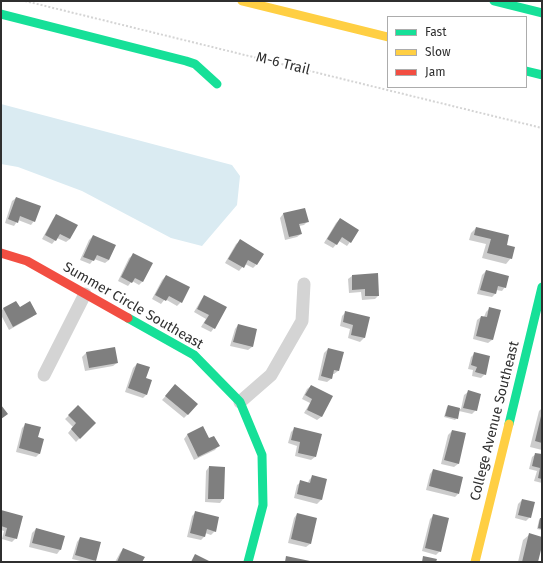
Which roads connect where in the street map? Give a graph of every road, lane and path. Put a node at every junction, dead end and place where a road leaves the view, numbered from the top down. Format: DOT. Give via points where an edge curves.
graph roads {
  1 [pos="24,1"];
  2 [pos="242,1"];
  3 [pos="494,1"];
  4 [pos="542,13"];
  5 [pos="1,14"];
  6 [pos="387,37"];
  7 [pos="527,71"];
  8 [pos="542,75"];
  9 [pos="217,84"];
  10 [pos="542,128"];
  11 [pos="1,253"];
  12 [pos="304,284"];
  13 [pos="542,287"];
  14 [pos="85,294"];
  15 [pos="44,376"];
  16 [pos="240,402"];
  17 [pos="248,562"];
  18 [pos="475,562"];
  1 -- 10 [label="path, M-6 Trail"];
  2 -- 6 [label="main road"];
  3 -- 4 [label="main road"];
  5 -- 9 [label="main road" via="186,61 195,64"];
  7 -- 8 [label="main road"];
  11 -- 14 [label="main road, Summer Circle Southeast" via="27,261"];
  12 -- 16 [label="street" via="302,321 271,375"];
  13 -- 18 [label="main road, College Avenue Southeast"];
  14 -- 15 [label="street"];
  14 -- 16 [label="main road, Summer Circle Southeast" via="194,355"];
  16 -- 17 [label="main road, Summer Circle Southeast" via="262,454 263,505"];
}
